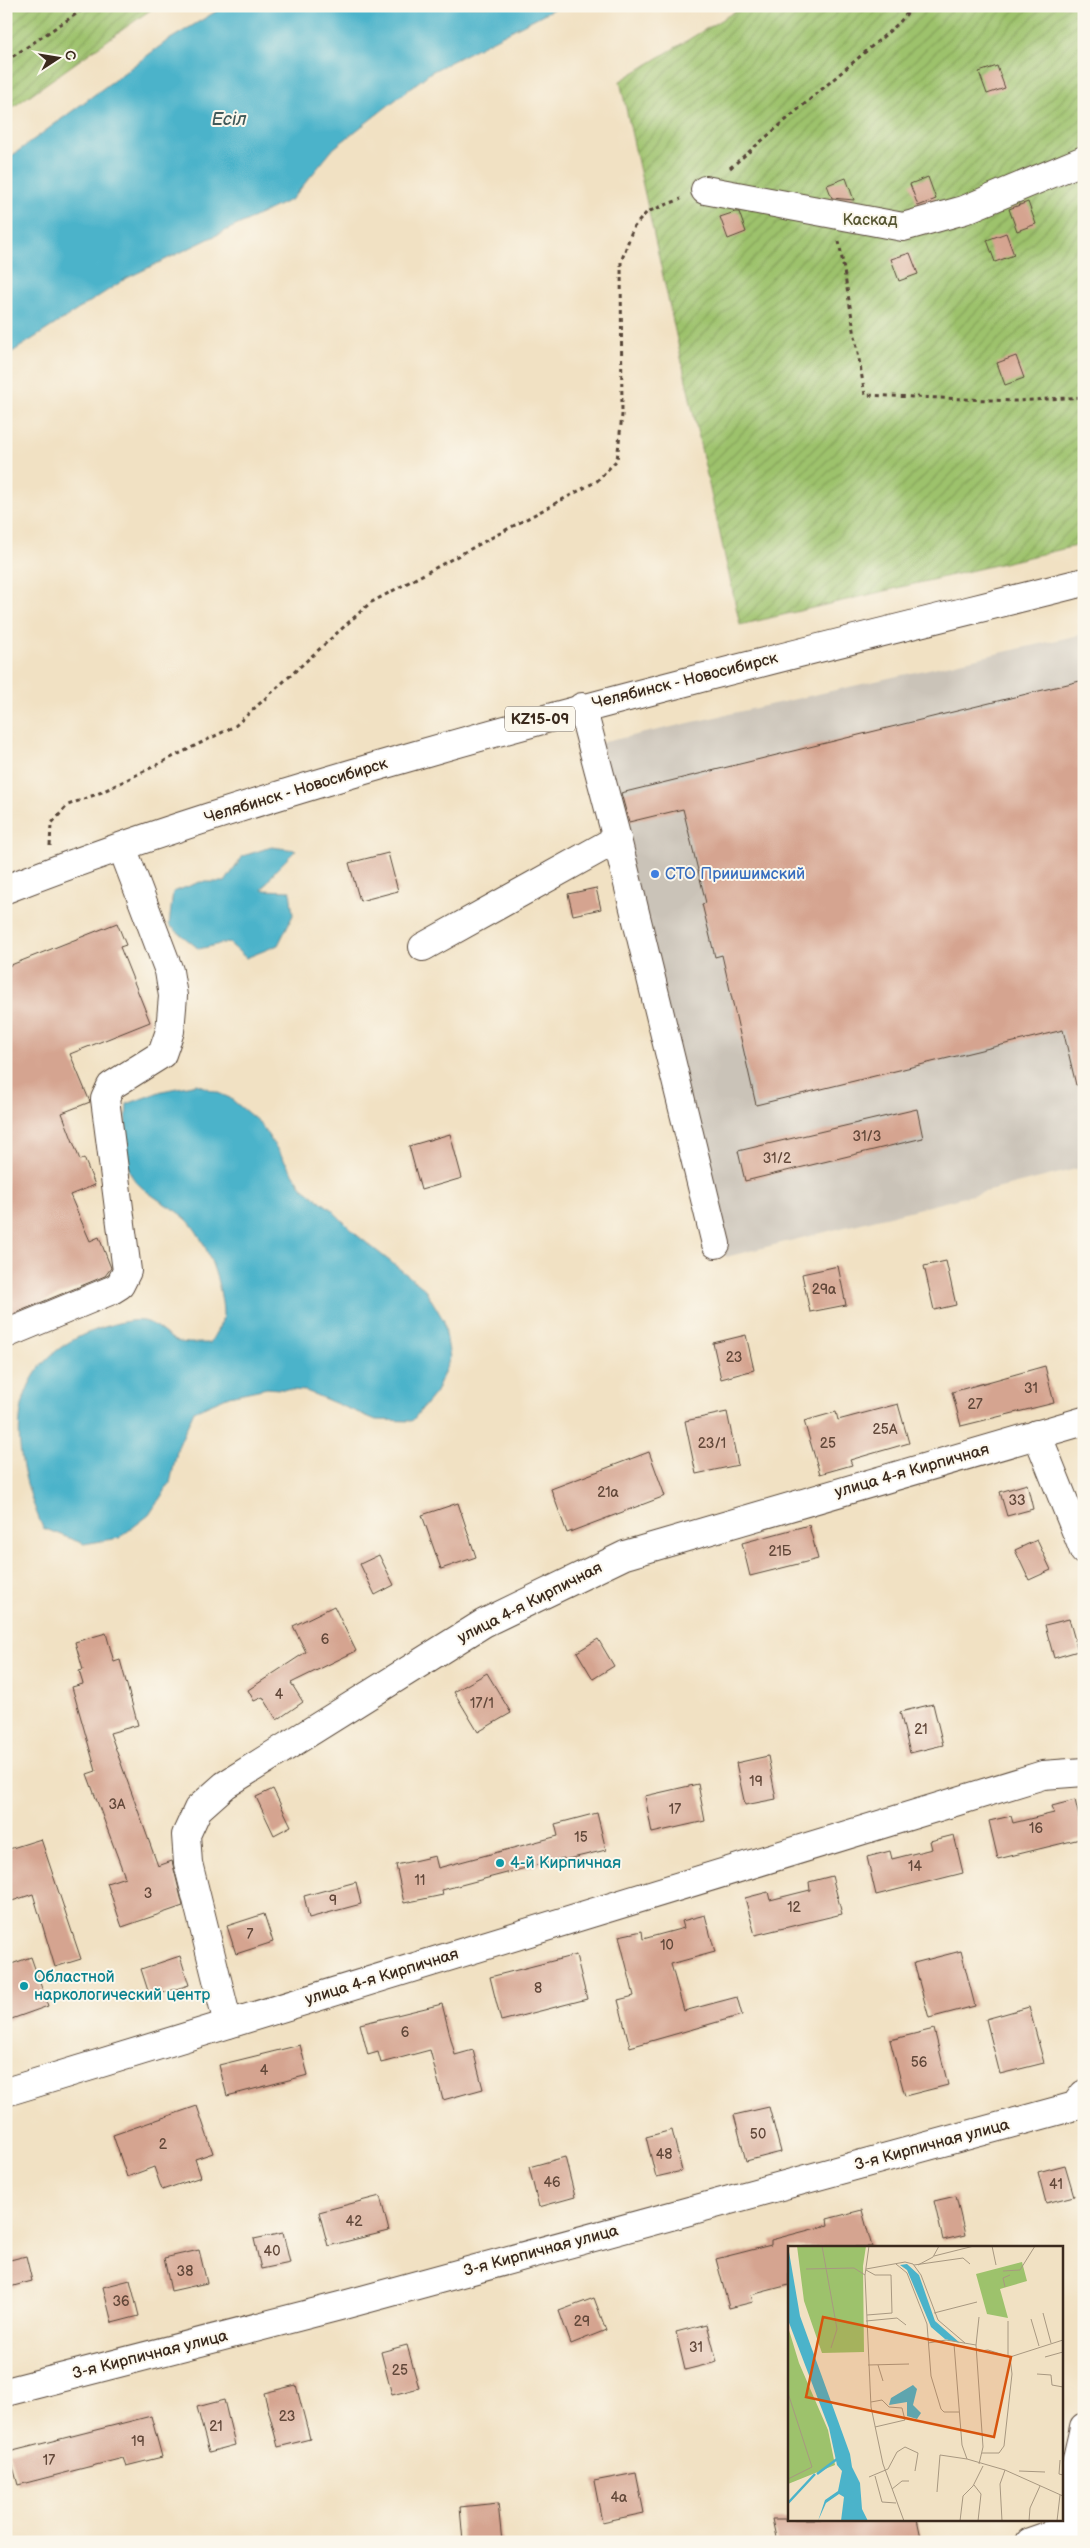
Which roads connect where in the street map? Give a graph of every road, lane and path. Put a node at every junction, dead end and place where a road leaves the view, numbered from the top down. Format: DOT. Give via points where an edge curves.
graph roads {
  1 [pos="88,6"];
  2 [pos="913,6"];
  3 [pos="6,61"];
  4 [pos="1084,160"];
  5 [pos="705,190"];
  6 [pos="834,214"];
  7 [pos="1084,396"];
  8 [pos="1084,582"];
  9 [pos="582,707"];
  10 [pos="618,839"];
  11 [pos="122,847"];
  12 [pos="56,870"];
  13 [pos="6,889"];
  14 [pos="423,947"];
  15 [pos="716,1244"];
  16 [pos="6,1334"];
  17 [pos="1084,1421"];
  18 [pos="1037,1434"];
  19 [pos="1084,1551"];
  20 [pos="1084,1772"];
  21 [pos="228,2024"];
  22 [pos="6,2092"];
  23 [pos="1081,2106"];
  24 [pos="6,2392"];
  25 [pos="1084,2426"];
  26 [pos="1078,2498"];
  27 [pos="1080,2530"];
  28 [pos="1030,2542"];
  1 -- 3 [label="path"];
  2 -- 5 [label="path" via="899,23"];
  4 -- 6 [label="main road" via="964,210 903,226"];
  5 -- 6 [label="main road"];
  5 -- 12 [label="path" via="647,212 633,228 621,262 622,415 617,460 596,481 370,603 235,726 102,792 68,805 51,824 49,848"];
  6 -- 7 [label="path" via="865,395 1015,401"];
  8 -- 9 [label="main road, Челябинск - Новосибирск / KZ15-09"];
  9 -- 10 [label="main road"];
  9 -- 11 [label="main road, Челябинск - Новосибирск / KZ15-09" via="329,780"];
  10 -- 14 [label="main road"];
  10 -- 15 [label="main road"];
  11 -- 12 [label="main road, Челябинск - Новосибирск / KZ15-09"];
  11 -- 16 [label="main road" via="169,971 173,996 170,1031 162,1054 111,1086 105,1099 127,1271 120,1285 112,1290"];
  12 -- 13 [label="main road, Челябинск - Новосибирск / KZ15-09"];
  17 -- 18 [label="main road, улица 4-я Кирпичная"];
  18 -- 19 [label="main road"];
  18 -- 21 [label="main road, улица 4-я Кирпичная" via="625,1555 484,1623 225,1785 198,1809 186,1835 188,1864"];
  20 -- 21 [label="main road, улица 4-я Кирпичная" via="1043,1775"];
  21 -- 22 [label="main road, улица 4-я Кирпичная"];
  23 -- 24 [label="main road, 3-я Кирпичная улица" via="340,2306"];
  25 -- 26 [label="main road"];
  26 -- 27 [label="main road"];
  27 -- 28 [label="main road"];
}
